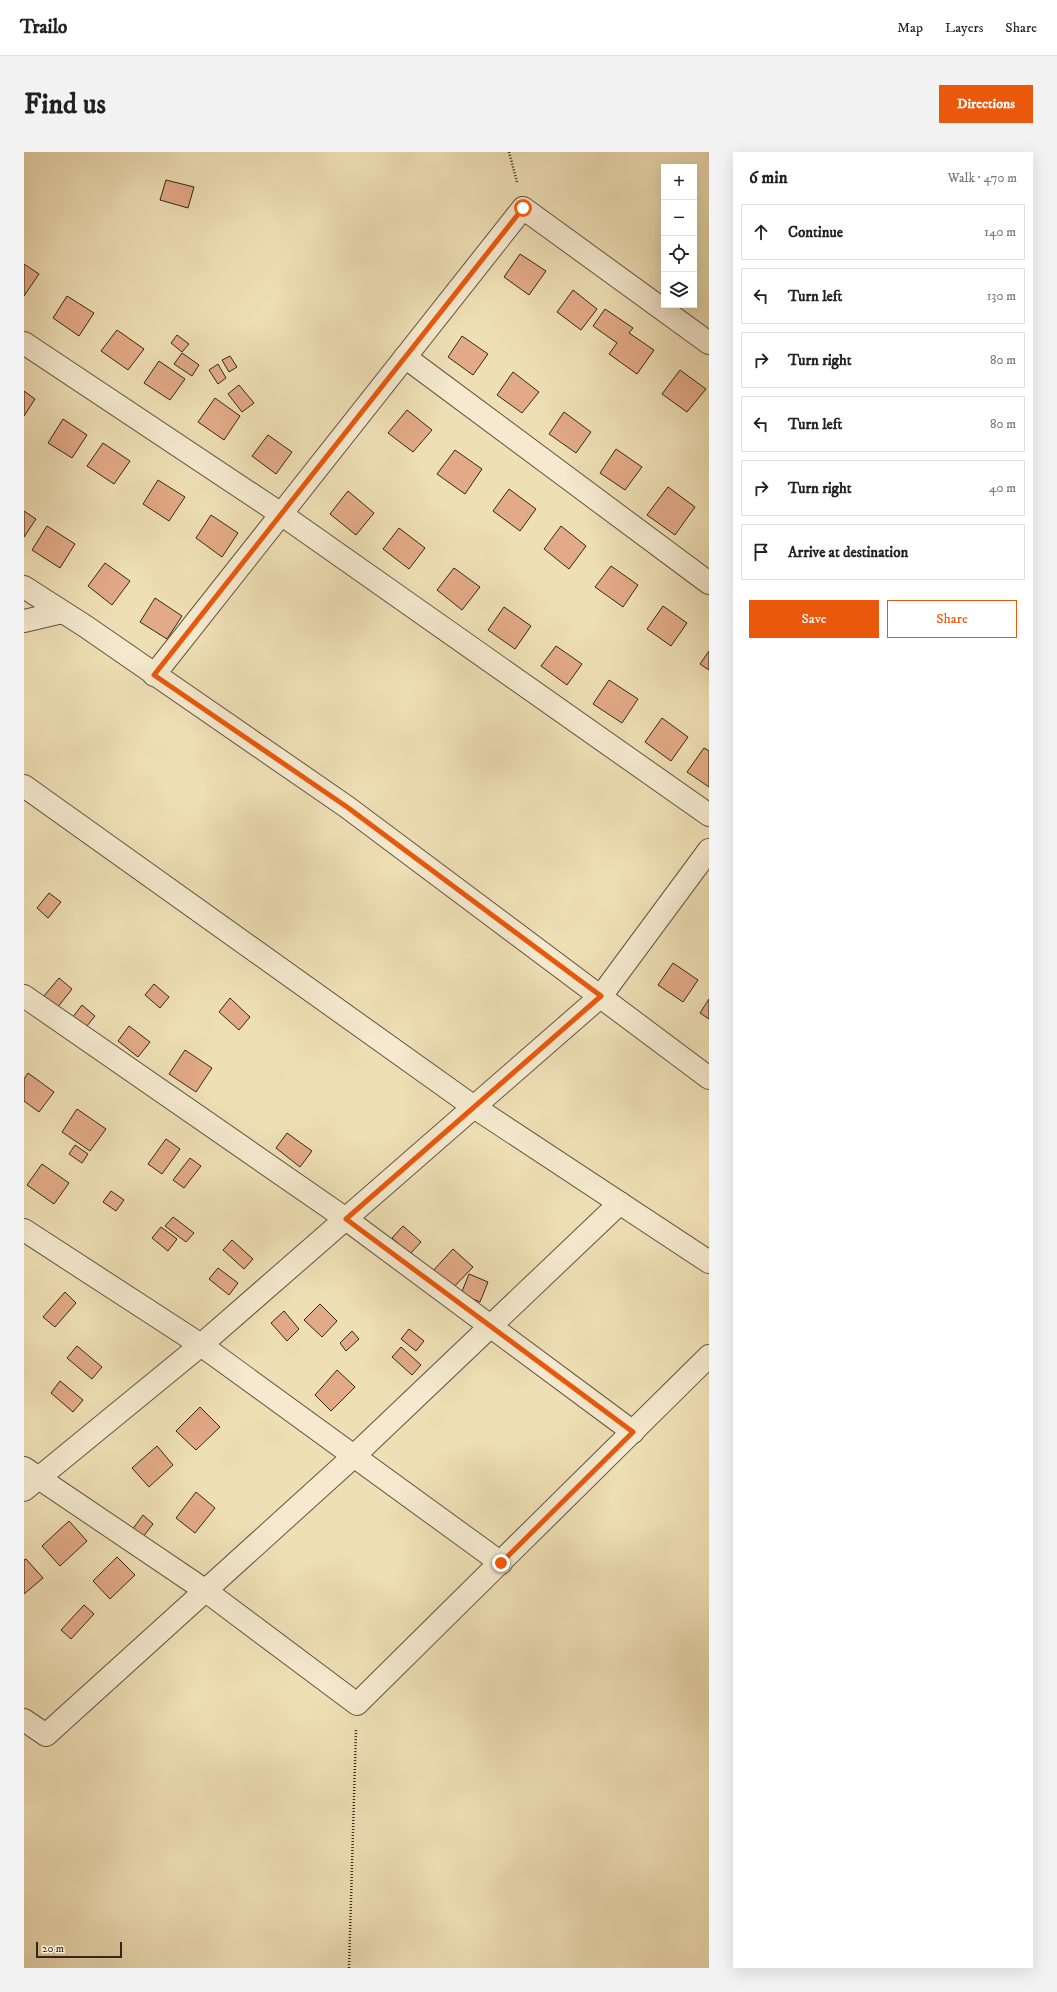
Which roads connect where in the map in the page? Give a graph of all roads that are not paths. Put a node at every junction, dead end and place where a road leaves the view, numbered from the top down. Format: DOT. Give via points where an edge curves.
graph roads {
  1 [pos="24,342"];
  2 [pos="709,343"];
  3 [pos="405,357"];
  4 [pos="281,514"];
  5 [pos="709,583"];
  6 [pos="24,587"];
  7 [pos="62,612"];
  8 [pos="24,621"];
  9 [pos="154,675"];
  10 [pos="24,786"];
  11 [pos="709,814"];
  12 [pos="709,850"];
  13 [pos="24,996"];
  14 [pos="601,996"];
  15 [pos="709,1078"];
  16 [pos="474,1107"];
  17 [pos="620,1203"];
  18 [pos="346,1219"];
  19 [pos="24,1230"];
  20 [pos="709,1262"];
  21 [pos="490,1326"];
  22 [pos="201,1345"];
  23 [pos="709,1356"];
  24 [pos="633,1432"];
  25 [pos="354,1456"];
  26 [pos="28,1478"];
  27 [pos="501,1563"];
  28 [pos="206,1591"];
  29 [pos="24,1720"];
  1 -- 4 [label="street"];
  2 -- 3 [label="street" via="523,208"];
  3 -- 4 [label="street"];
  3 -- 5 [label="street"];
  4 -- 9 [label="street"];
  4 -- 11 [label="street"];
  6 -- 7 [label="street"];
  7 -- 8 [label="street"];
  7 -- 9 [label="street"];
  9 -- 14 [label="street" via="347,807"];
  10 -- 16 [label="street"];
  12 -- 14 [label="street"];
  13 -- 18 [label="street"];
  14 -- 15 [label="street"];
  14 -- 16 [label="street"];
  16 -- 17 [label="street"];
  16 -- 18 [label="street"];
  17 -- 20 [label="street"];
  17 -- 21 [label="street"];
  18 -- 21 [label="street"];
  18 -- 22 [label="street"];
  19 -- 22 [label="street"];
  21 -- 24 [label="street"];
  21 -- 25 [label="street"];
  22 -- 25 [label="street"];
  22 -- 26 [label="street"];
  23 -- 24 [label="street"];
  24 -- 27 [label="street"];
  25 -- 27 [label="street"];
  25 -- 28 [label="street"];
  26 -- 28 [label="street"];
  27 -- 28 [label="street" via="357,1704"];
  28 -- 29 [label="street" via="46,1736"];
}
